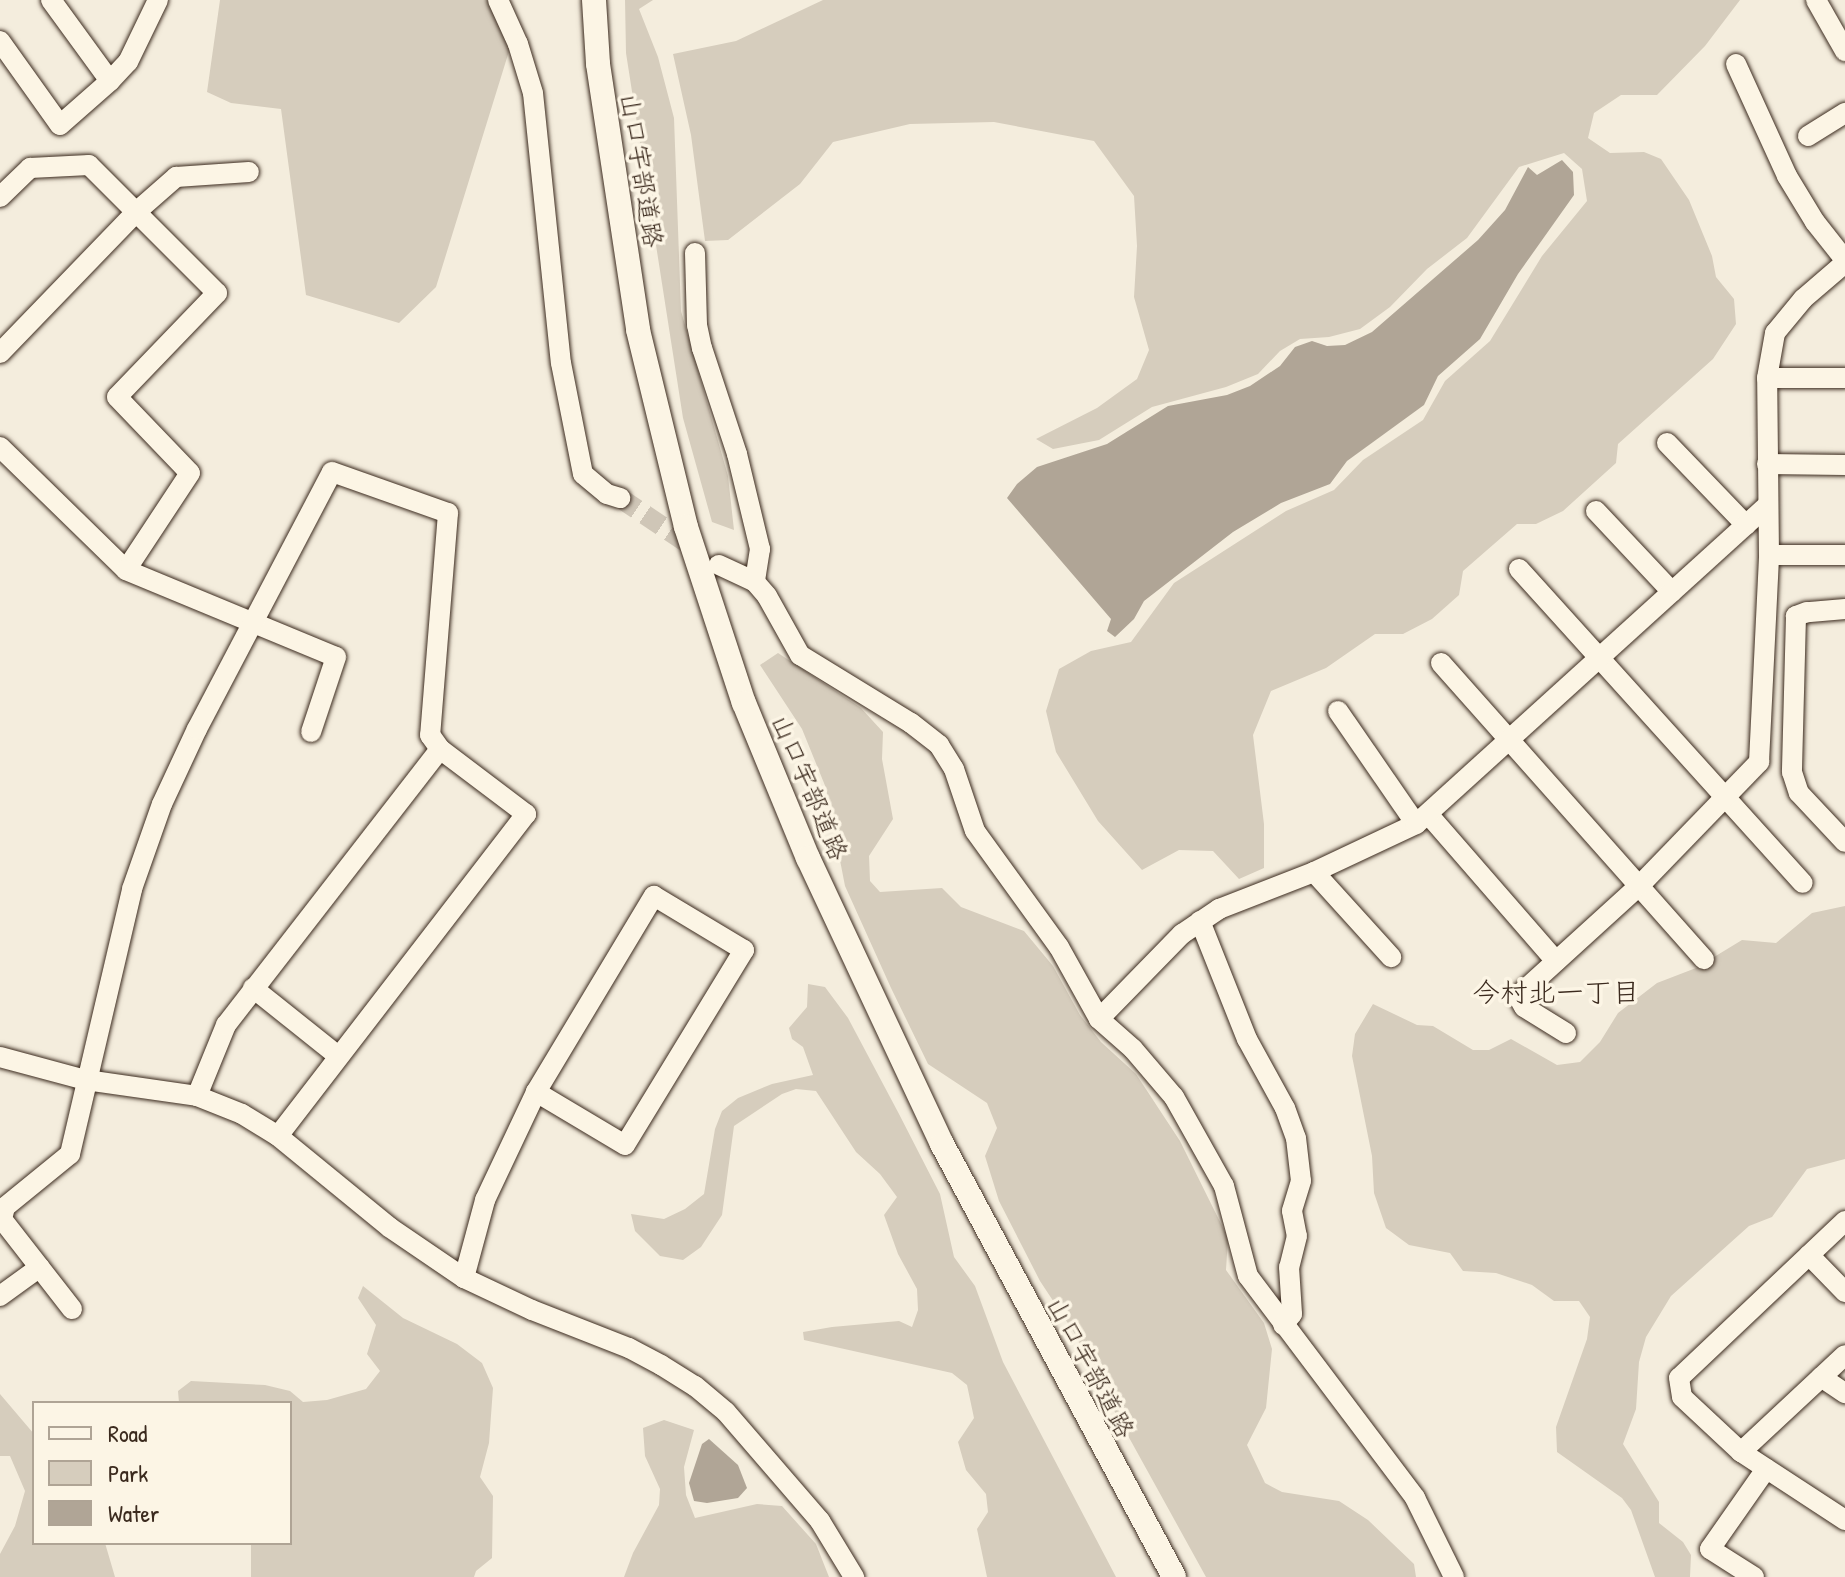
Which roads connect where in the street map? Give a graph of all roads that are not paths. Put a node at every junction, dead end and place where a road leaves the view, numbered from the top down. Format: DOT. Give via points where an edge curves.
graph roads {
  1 [pos="51,0"];
  2 [pos="158,0"];
  3 [pos="498,0"];
  4 [pos="594,0"];
  5 [pos="1816,0"];
  6 [pos="1836,13"];
  7 [pos="0,41"];
  8 [pos="1845,51"];
  9 [pos="1736,64"];
  10 [pos="110,81"];
  11 [pos="1845,113"];
  12 [pos="1808,136"];
  13 [pos="249,172"];
  14 [pos="0,197"];
  15 [pos="135,213"];
  16 [pos="695,253"];
  17 [pos="1845,262"];
  18 [pos="0,353"];
  19 [pos="1767,378"];
  20 [pos="1845,378"];
  21 [pos="1667,443"];
  22 [pos="2,453"];
  23 [pos="1767,464"];
  24 [pos="1845,465"];
  25 [pos="620,498"];
  26 [pos="1767,506"];
  27 [pos="1596,511"];
  28 [pos="1746,525"];
  29 [pos="1769,555"];
  30 [pos="1845,555"];
  31 [pos="719,565"];
  32 [pos="1519,569"];
  33 [pos="126,570"];
  34 [pos="755,582"];
  35 [pos="1672,592"];
  36 [pos="1845,609"];
  37 [pos="252,624"];
  38 [pos="1598,658"];
  39 [pos="1441,663"];
  40 [pos="1338,711"];
  41 [pos="311,732"];
  42 [pos="1509,737"];
  43 [pos="440,749"];
  44 [pos="1725,797"];
  45 [pos="1422,819"];
  46 [pos="1845,842"];
  47 [pos="1314,872"];
  48 [pos="1803,883"];
  49 [pos="1639,886"];
  50 [pos="1200,921"];
  51 [pos="1391,957"];
  52 [pos="1704,959"];
  53 [pos="1556,961"];
  54 [pos="253,988"];
  55 [pos="1099,1019"];
  56 [pos="1566,1033"];
  57 [pos="337,1055"];
  58 [pos="0,1057"];
  59 [pos="86,1080"];
  60 [pos="536,1092"];
  61 [pos="197,1096"];
  62 [pos="278,1136"];
  63 [pos="1845,1221"];
  64 [pos="1809,1255"];
  65 [pos="40,1267"];
  66 [pos="464,1278"];
  67 [pos="1845,1292"];
  68 [pos="0,1296"];
  69 [pos="72,1309"];
  70 [pos="1283,1325"];
  71 [pos="1845,1355"];
  72 [pos="1821,1377"];
  73 [pos="1845,1393"];
  74 [pos="1741,1452"];
  75 [pos="1766,1469"];
  76 [pos="1845,1520"];
  77 [pos="854,1577"];
  78 [pos="1171,1577"];
  79 [pos="1454,1577"];
  80 [pos="1754,1577"];
  1 -- 10 [label="street"];
  2 -- 10 [label="street" via="128,62"];
  3 -- 25 [label="street" via="533,93 561,363 583,474"];
  4 -- 78 [label="main road, 山口宇部道路" via="598,64 638,330 686,527 744,703 808,858 942,1144"];
  5 -- 6 [label="street"];
  6 -- 8 [label="street"];
  7 -- 10 [label="street" via="60,125"];
  9 -- 17 [label="street" via="1787,176"];
  11 -- 12 [label="street"];
  13 -- 15 [label="street" via="176,177"];
  14 -- 15 [label="street" via="30,168 89,165"];
  15 -- 18 [label="street"];
  15 -- 33 [label="street" via="217,293 117,397 190,473"];
  16 -- 34 [label="street" via="697,325 760,549"];
  17 -- 19 [label="street" via="1775,333"];
  19 -- 20 [label="street"];
  19 -- 23 [label="street"];
  21 -- 28 [label="street"];
  22 -- 33 [label="street"];
  23 -- 24 [label="street"];
  23 -- 26 [label="street"];
  26 -- 28 [label="street"];
  26 -- 29 [label="street"];
  27 -- 35 [label="street"];
  28 -- 35 [label="street"];
  29 -- 30 [label="street"];
  29 -- 44 [label="street" via="1759,762"];
  31 -- 34 [label="street"];
  32 -- 38 [label="street"];
  33 -- 37 [label="street"];
  34 -- 55 [label="street" via="800,655 939,745 954,769 975,831 1059,947"];
  35 -- 38 [label="street"];
  36 -- 46 [label="street" via="1796,616 1792,772 1799,793"];
  37 -- 41 [label="street" via="336,657"];
  37 -- 43 [label="street" via="332,472 448,513 430,735"];
  37 -- 59 [label="street" via="162,804 132,889"];
  38 -- 42 [label="street"];
  38 -- 44 [label="street"];
  39 -- 42 [label="street"];
  40 -- 45 [label="street"];
  42 -- 45 [label="street"];
  42 -- 49 [label="street"];
  43 -- 54 [label="street"];
  43 -- 57 [label="street" via="526,814"];
  44 -- 48 [label="street"];
  44 -- 49 [label="street"];
  45 -- 47 [label="street"];
  45 -- 53 [label="street"];
  47 -- 50 [label="street"];
  47 -- 51 [label="street"];
  49 -- 52 [label="street"];
  49 -- 53 [label="street"];
  50 -- 55 [label="street"];
  50 -- 70 [label="street" via="1247,1039 1296,1138 1301,1181 1292,1211 1297,1236 1289,1267 1292,1314"];
  53 -- 56 [label="street" via="1518,996 1524,1007"];
  54 -- 57 [label="street"];
  54 -- 61 [label="street" via="226,1025"];
  55 -- 70 [label="street" via="1174,1097 1224,1186 1248,1276"];
  57 -- 62 [label="street"];
  58 -- 59 [label="street"];
  59 -- 61 [label="street"];
  59 -- 65 [label="street" via="70,1154 5,1207 2,1219"];
  60 -- 60 [label="street" via="654,896 744,950 625,1145"];
  60 -- 66 [label="street" via="485,1200"];
  61 -- 62 [label="street"];
  62 -- 66 [label="street" via="389,1227"];
  63 -- 64 [label="street"];
  64 -- 67 [label="street"];
  64 -- 74 [label="street" via="1679,1378 1682,1397"];
  65 -- 68 [label="street"];
  65 -- 69 [label="street"];
  66 -- 77 [label="street" via="629,1348 695,1386 784,1476 834,1540"];
  70 -- 79 [label="street" via="1415,1498"];
  71 -- 72 [label="street"];
  72 -- 73 [label="street"];
  72 -- 74 [label="street"];
  74 -- 75 [label="street"];
  75 -- 76 [label="street"];
  75 -- 80 [label="street" via="1710,1549"];
}
